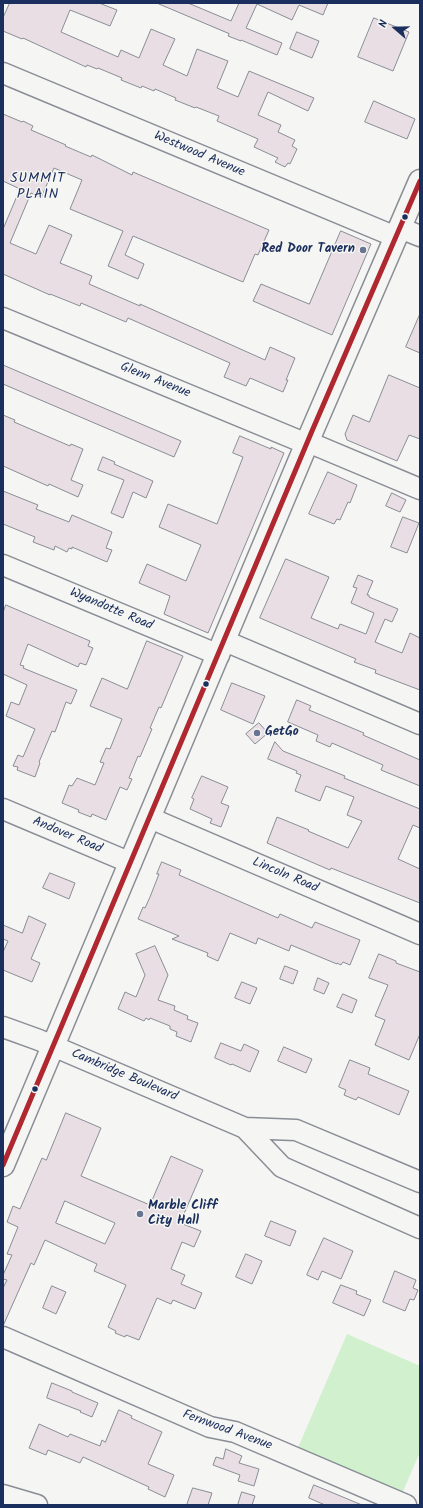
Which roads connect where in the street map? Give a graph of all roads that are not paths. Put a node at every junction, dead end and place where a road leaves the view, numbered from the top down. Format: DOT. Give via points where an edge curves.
graph roads {
  1 [pos="3,73"];
  2 [pos="420,181"];
  3 [pos="398,232"];
  4 [pos="420,236"];
  5 [pos="3,318"];
  6 [pos="308,443"];
  7 [pos="420,489"];
  8 [pos="3,564"];
  9 [pos="222,648"];
  10 [pos="420,724"];
  11 [pos="3,810"];
  12 [pos="150,818"];
  13 [pos="131,863"];
  14 [pos="420,934"];
  15 [pos="3,1027"];
  16 [pos="53,1046"];
  17 [pos="245,1128"];
  18 [pos="3,1165"];
  19 [pos="420,1182"];
  20 [pos="420,1228"];
  21 [pos="3,1337"];
  22 [pos="3,1495"];
  23 [pos="37,1505"];
  24 [pos="406,1505"];
  1 -- 3 [label="street, Westwood Avenue"];
  2 -- 3 [label="main road"];
  3 -- 4 [label="street, Westwood Avenue"];
  3 -- 6 [label="main road"];
  5 -- 6 [label="street, Glenn Avenue"];
  6 -- 7 [label="street, Glenn Avenue"];
  6 -- 9 [label="main road"];
  8 -- 9 [label="street, Wyandotte Road"];
  9 -- 10 [label="street, Wyandotte Road"];
  9 -- 12 [label="main road"];
  11 -- 13 [label="street, Andover Road"];
  12 -- 13 [label="main road"];
  12 -- 14 [label="street, Lincoln Road"];
  13 -- 16 [label="main road"];
  15 -- 16 [label="street, Cambridge Boulevard"];
  16 -- 17 [label="street, Cambridge Boulevard"];
  16 -- 18 [label="main road"];
  17 -- 19 [label="street, Cambridge Boulevard" via="296,1130"];
  17 -- 20 [label="street, Cambridge Boulevard" via="282,1167"];
  21 -- 24 [label="street, Fernwood Avenue" via="210,1428 236,1432"];
  22 -- 23 [label="street"];
}
